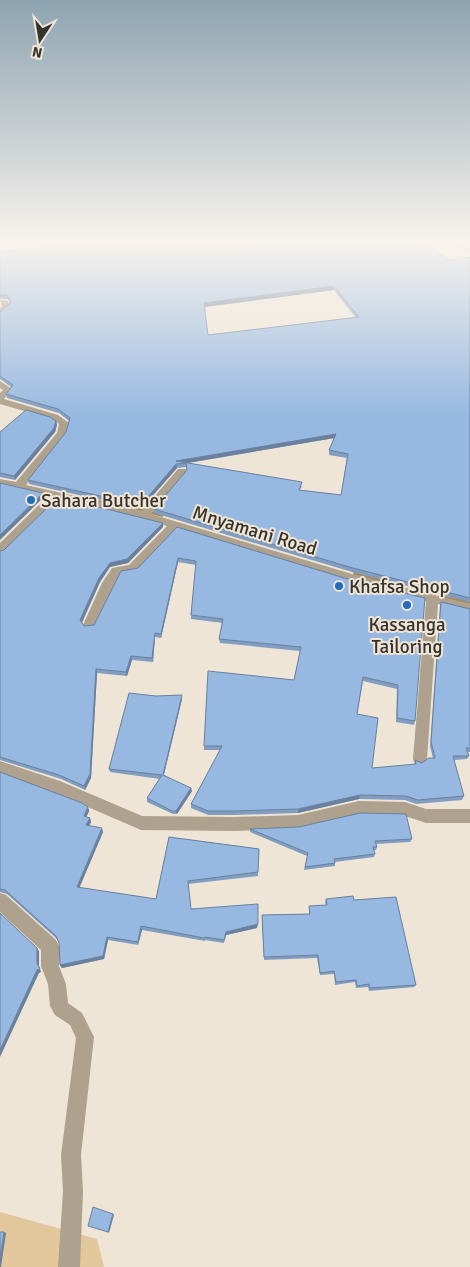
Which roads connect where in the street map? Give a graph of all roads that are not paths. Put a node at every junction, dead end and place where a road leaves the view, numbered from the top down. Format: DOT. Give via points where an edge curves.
graph roads {
  1 [pos="0,302"];
  2 [pos="0,312"];
  3 [pos="0,384"];
  4 [pos="0,400"];
  5 [pos="182,470"];
  6 [pos="0,482"];
  7 [pos="20,486"];
  8 [pos="56,495"];
  9 [pos="144,515"];
  10 [pos="174,524"];
  11 [pos="0,550"];
  12 [pos="432,600"];
  13 [pos="470,608"];
  14 [pos="89,625"];
  15 [pos="420,759"];
  16 [pos="0,767"];
  17 [pos="470,816"];
  18 [pos="0,901"];
  19 [pos="69,1267"];
  1 -- 2 [label="street" via="6,306"];
  3 -- 4 [label="street" via="8,389"];
  4 -- 7 [label="street" via="55,417 64,423 62,434"];
  5 -- 9 [label="street"];
  6 -- 7 [label="street, Mnyamani Road"];
  7 -- 8 [label="street, Mnyamani Road"];
  8 -- 9 [label="street, Mnyamani Road"];
  8 -- 11 [label="street"];
  9 -- 10 [label="street, Mnyamani Road"];
  10 -- 12 [label="street, Mnyamani Road"];
  10 -- 14 [label="street" via="133,568 116,571"];
  12 -- 13 [label="street, Mnyamani Road"];
  12 -- 15 [label="street"];
  16 -- 17 [label="street" via="55,786 141,823 298,822 360,808 405,809 426,816"];
  18 -- 19 [label="street" via="50,946 50,966 57,984 59,1006 76,1019 85,1037 71,1155 73,1191"];
}
